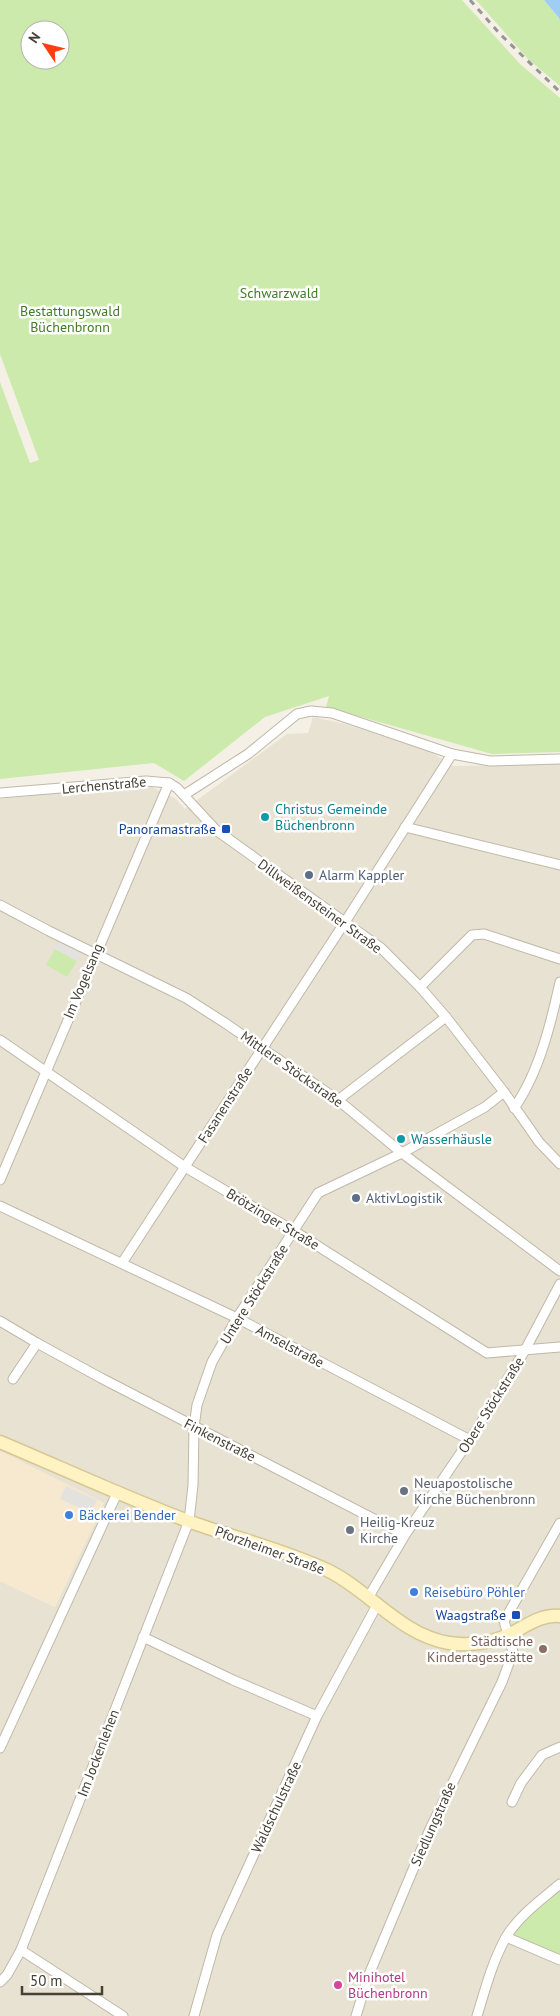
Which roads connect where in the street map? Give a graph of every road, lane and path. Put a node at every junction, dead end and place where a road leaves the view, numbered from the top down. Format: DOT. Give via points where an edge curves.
graph roads {
  1 [pos="452,754"];
  2 [pos="560,759"];
  3 [pos="169,783"];
  4 [pos="0,794"];
  5 [pos="184,796"];
  6 [pos="405,827"];
  7 [pos="560,864"];
  8 [pos="0,905"];
  9 [pos="345,922"];
  10 [pos="95,953"];
  11 [pos="560,959"];
  12 [pos="560,982"];
  13 [pos="420,987"];
  14 [pos="446,1018"];
  15 [pos="0,1040"];
  16 [pos="263,1048"];
  17 [pos="44,1072"];
  18 [pos="504,1092"];
  19 [pos="338,1100"];
  20 [pos="514,1108"];
  21 [pos="402,1153"];
  22 [pos="560,1164"];
  23 [pos="185,1167"];
  24 [pos="0,1180"];
  25 [pos="0,1206"];
  26 [pos="294,1231"];
  27 [pos="122,1263"];
  28 [pos="560,1271"];
  29 [pos="560,1284"];
  30 [pos="237,1318"];
  31 [pos="0,1320"];
  32 [pos="37,1343"];
  33 [pos="560,1347"];
  34 [pos="524,1352"];
  35 [pos="13,1379"];
  36 [pos="194,1427"];
  37 [pos="470,1440"];
  38 [pos="0,1442"];
  39 [pos="118,1492"];
  40 [pos="189,1521"];
  41 [pos="560,1523"];
  42 [pos="405,1535"];
  43 [pos="372,1601"];
  44 [pos="560,1616"];
  45 [pos="507,1635"];
  46 [pos="143,1637"];
  47 [pos="318,1716"];
  48 [pos="560,1746"];
  49 [pos="0,1748"];
  50 [pos="512,1802"];
  51 [pos="560,1884"];
  52 [pos="506,1937"];
  53 [pos="21,1950"];
  54 [pos="560,1960"];
  55 [pos="0,1982"];
  56 [pos="123,2016"];
  57 [pos="194,2016"];
  58 [pos="356,2016"];
  59 [pos="477,2016"];
  1 -- 2 [label="street" via="490,761"];
  1 -- 5 [label="street" via="332,713 297,714 248,754"];
  1 -- 6 [label="street, Fasanenstraße"];
  3 -- 4 [label="street, Lerchenstraße" via="146,780"];
  3 -- 5 [label="street"];
  3 -- 10 [label="street, Im Vogelsang"];
  5 -- 9 [label="street, Dillweißensteiner Straße" via="216,830"];
  6 -- 7 [label="street"];
  6 -- 9 [label="street, Fasanenstraße"];
  8 -- 10 [label="street, Mittlere Stöckstraße"];
  9 -- 13 [label="street, Dillweißensteiner Straße" via="381,948"];
  9 -- 16 [label="street, Fasanenstraße"];
  10 -- 16 [label="street, Mittlere Stöckstraße" via="186,998"];
  10 -- 17 [label="street, Im Vogelsang"];
  11 -- 13 [label="street" via="484,934 472,935"];
  12 -- 20 [label="street" via="550,1030"];
  13 -- 14 [label="street, Dillweißensteiner Straße"];
  14 -- 18 [label="street, Dillweißensteiner Straße"];
  14 -- 19 [label="street"];
  15 -- 17 [label="street, Brötzinger Straße"];
  16 -- 19 [label="street, Mittlere Stöckstraße"];
  16 -- 23 [label="street, Fasanenstraße"];
  17 -- 23 [label="street, Brötzinger Straße"];
  17 -- 24 [label="street, Im Vogelsang"];
  18 -- 20 [label="street, Dillweißensteiner Straße"];
  18 -- 21 [label="street, Untere Stöckstraße" via="485,1107"];
  19 -- 21 [label="street, Mittlere Stöckstraße"];
  20 -- 22 [label="street, Dillweißensteiner Straße"];
  21 -- 26 [label="street, Untere Stöckstraße" via="318,1193"];
  21 -- 28 [label="street, Mittlere Stöckstraße"];
  23 -- 26 [label="street, Brötzinger Straße"];
  23 -- 27 [label="street, Fasanenstraße"];
  25 -- 27 [label="street, Amselstraße"];
  26 -- 30 [label="street, Untere Stöckstraße"];
  26 -- 34 [label="street, Brötzinger Straße" via="487,1353"];
  27 -- 30 [label="street, Amselstraße"];
  29 -- 34 [label="street, Obere Stöckstraße"];
  30 -- 36 [label="street, Untere Stöckstraße" via="212,1362 197,1406"];
  30 -- 37 [label="street, Amselstraße"];
  31 -- 32 [label="street, Finkenstraße"];
  32 -- 35 [label="street"];
  32 -- 36 [label="street, Finkenstraße"];
  33 -- 34 [label="street, Brötzinger Straße"];
  34 -- 37 [label="street, Obere Stöckstraße"];
  36 -- 40 [label="street, Untere Stöckstraße"];
  36 -- 42 [label="street, Finkenstraße"];
  37 -- 42 [label="street, Obere Stöckstraße"];
  38 -- 39 [label="main road, Pforzheimer Straße"];
  39 -- 40 [label="main road, Pforzheimer Straße"];
  39 -- 49 [label="street"];
  40 -- 43 [label="main road, Pforzheimer Straße" via="312,1564 347,1582"];
  40 -- 46 [label="street, Im Jockenlehen"];
  41 -- 45 [label="street" via="504,1621"];
  42 -- 43 [label="street, Obere Stöckstraße"];
  43 -- 45 [label="main road, Pforzheimer Straße" via="417,1632 446,1642 472,1644"];
  43 -- 47 [label="street, Waldschulstraße"];
  44 -- 45 [label="main road, Pforzheimer Straße" via="537,1620"];
  45 -- 58 [label="street, Siedlungstraße" via="513,1652 502,1682 430,1829 368,1977"];
  46 -- 47 [label="street"];
  46 -- 53 [label="street, Im Jockenlehen"];
  47 -- 57 [label="street, Waldschulstraße" via="217,1935"];
  48 -- 50 [label="street" via="542,1755 521,1783"];
  51 -- 52 [label="street"];
  52 -- 54 [label="street"];
  52 -- 59 [label="street" via="488,1978"];
  53 -- 55 [label="street, Im Jockenlehen" via="7,1976"];
  53 -- 56 [label="street"];
}
